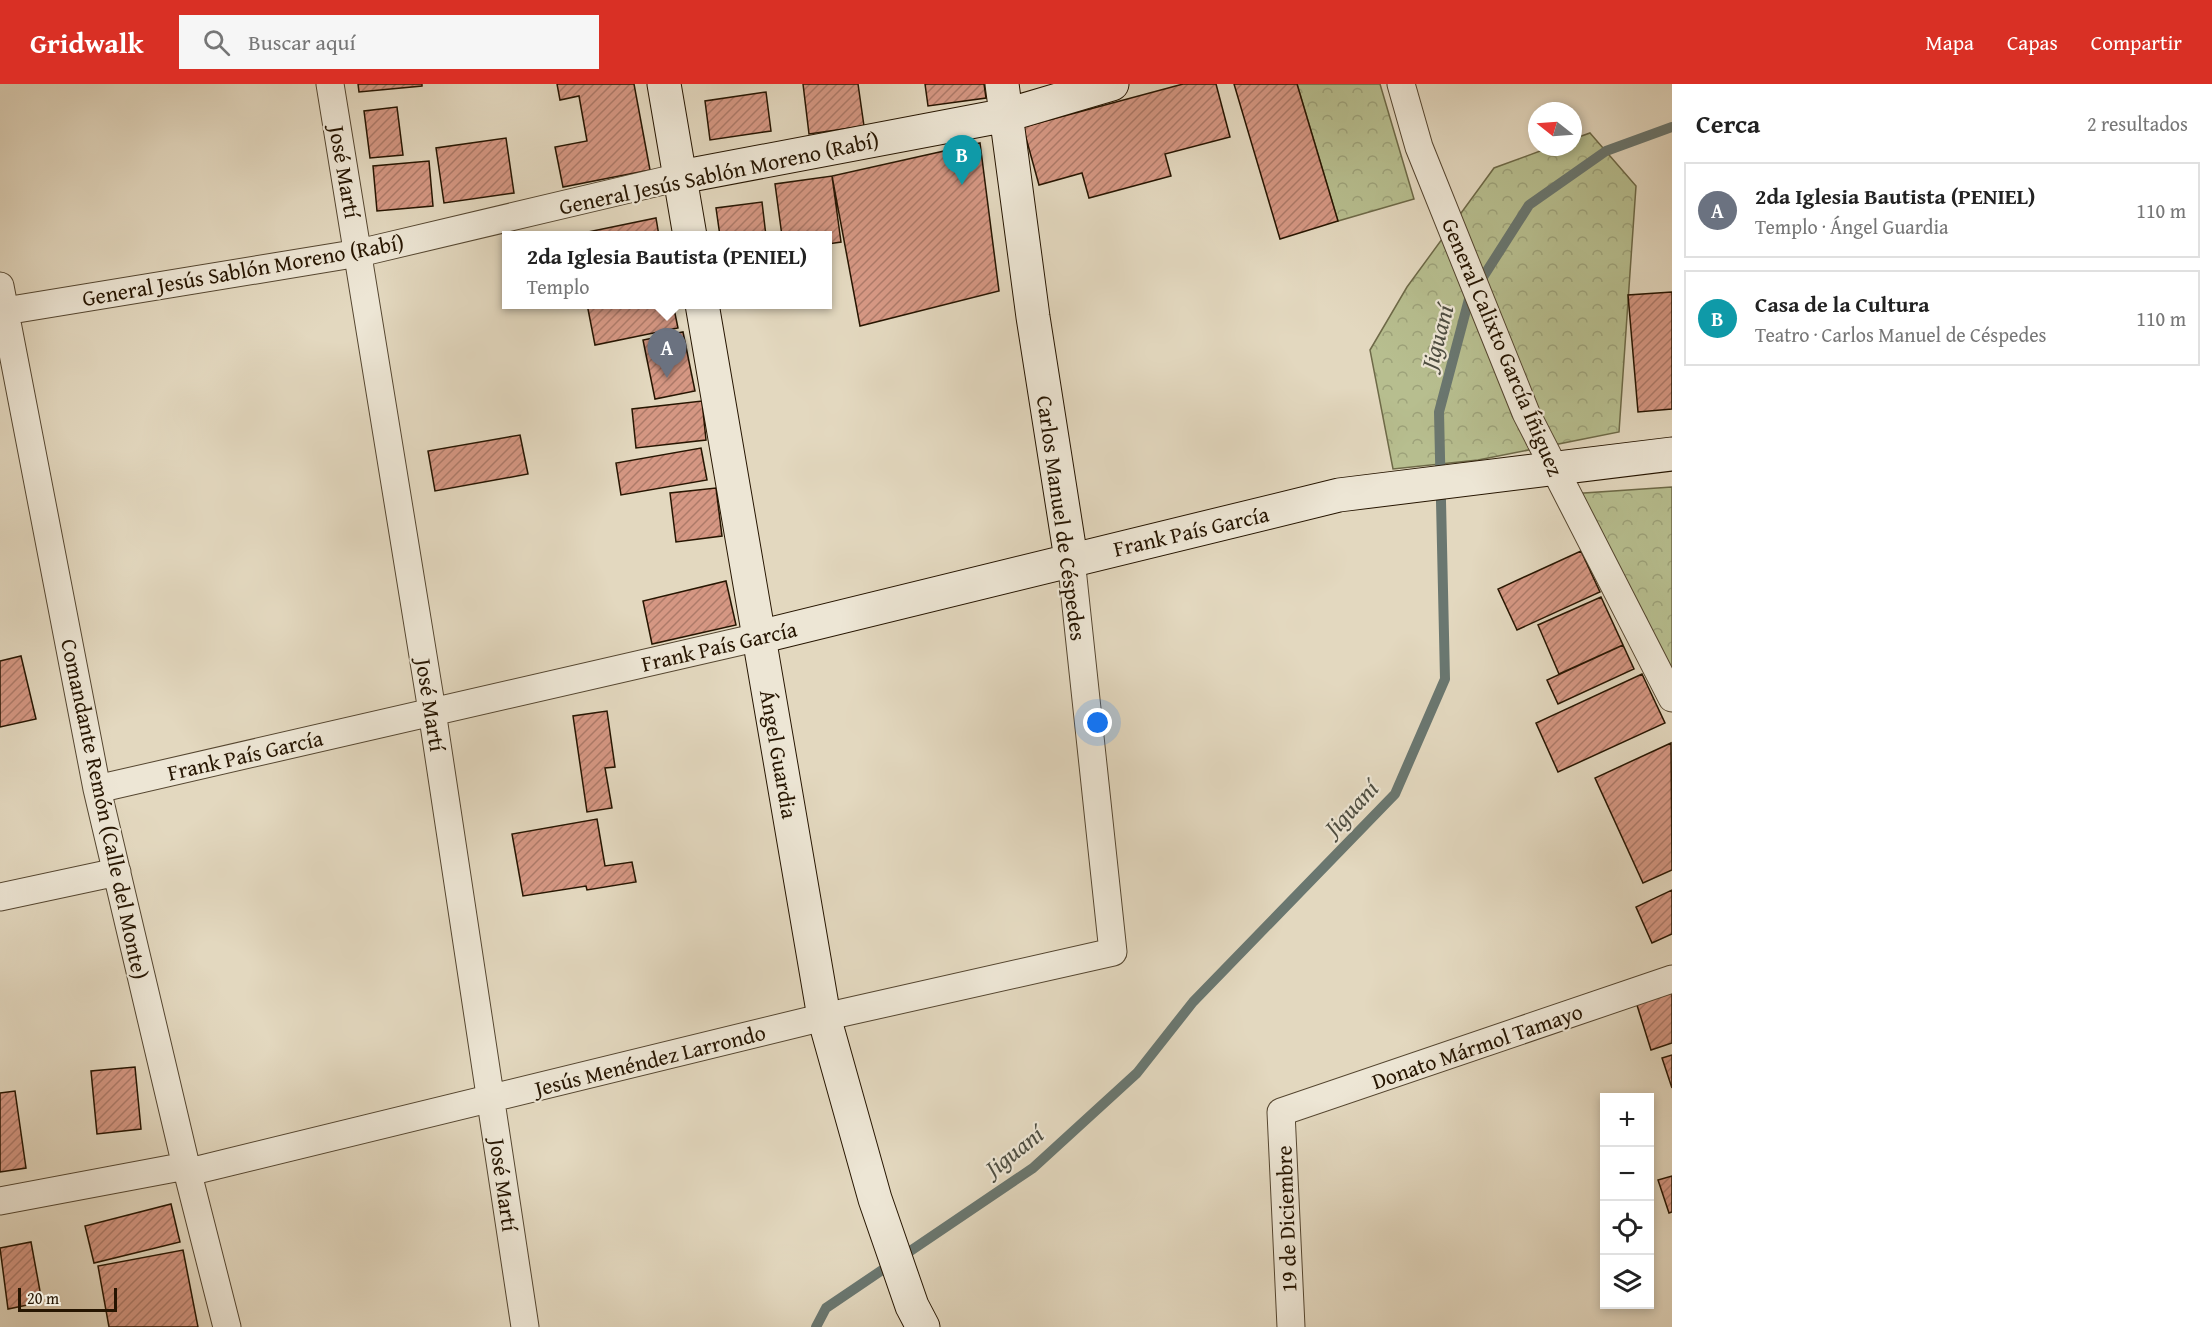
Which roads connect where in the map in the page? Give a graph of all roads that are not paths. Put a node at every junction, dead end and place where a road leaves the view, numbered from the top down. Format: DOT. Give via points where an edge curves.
graph roads {
  1 [pos="330,84"];
  2 [pos="664,84"];
  3 [pos="1112,84"];
  4 [pos="1401,84"];
  5 [pos="1005,99"];
  6 [pos="680,177"];
  7 [pos="689,231"];
  8 [pos="359,253"];
  9 [pos="2,299"];
  10 [pos="703,309"];
  11 [pos="1672,454"];
  12 [pos="1554,469"];
  13 [pos="1071,559"];
  14 [pos="759,637"];
  15 [pos="1672,698"];
  16 [pos="432,711"];
  17 [pos="97,789"];
  18 [pos="117,872"];
  19 [pos="0,897"];
  20 [pos="1113,952"];
  21 [pos="1672,980"];
  22 [pos="824,1017"];
  23 [pos="492,1100"];
  24 [pos="1281,1112"];
  25 [pos="187,1169"];
  26 [pos="0,1201"];
  27 [pos="917,1316"];
  28 [pos="227,1327"];
  29 [pos="525,1327"];
  30 [pos="1291,1327"];
  1 -- 8 [label="street, José Martí"];
  2 -- 6 [label="street"];
  3 -- 5 [label="street, General Jesús Sablón Moreno (Rabí)"];
  4 -- 12 [label="street, General Calixto García Íñiguez" via="1419,147 1526,413"];
  5 -- 6 [label="street, General Jesús Sablón Moreno (Rabí)"];
  5 -- 13 [label="street, Carlos Manuel de Céspedes" via="1033,317"];
  6 -- 7 [label="street"];
  6 -- 8 [label="street, General Jesús Sablón Moreno (Rabí)"];
  8 -- 9 [label="street, General Jesús Sablón Moreno (Rabí)"];
  8 -- 16 [label="street, José Martí"];
  9 -- 17 [label="street, Comandante Remón (Calle del Monte)"];
  10 -- 14 [label="street, Ángel Guardia"];
  11 -- 12 [label="street, Frank País García"];
  12 -- 13 [label="street, Frank País García" via="1339,495"];
  12 -- 15 [label="street, General Calixto García Íñiguez"];
  13 -- 14 [label="street, Frank País García"];
  13 -- 20 [label="street, Carlos Manuel de Céspedes"];
  14 -- 16 [label="street, Frank País García"];
  14 -- 22 [label="street, Ángel Guardia"];
  16 -- 17 [label="street, Frank País García"];
  16 -- 23 [label="street, José Martí"];
  17 -- 18 [label="street, Comandante Remón (Calle del Monte)"];
  18 -- 19 [label="street"];
  18 -- 25 [label="street, Comandante Remón (Calle del Monte)"];
  20 -- 22 [label="street, Jesús Menéndez Larrondo"];
  21 -- 24 [label="street, Donato Mármol Tamayo"];
  22 -- 23 [label="street, Jesús Menéndez Larrondo"];
  22 -- 27 [label="street, Ángel Guardia" via="875,1199"];
  23 -- 25 [label="street, Jesús Menéndez Larrondo"];
  23 -- 29 [label="street, José Martí"];
  24 -- 30 [label="street, 19 de Diciembre"];
  25 -- 26 [label="street, Jesús Menéndez Larrondo"];
  25 -- 28 [label="street, Comandante Remón (Calle del Monte)"];
}
